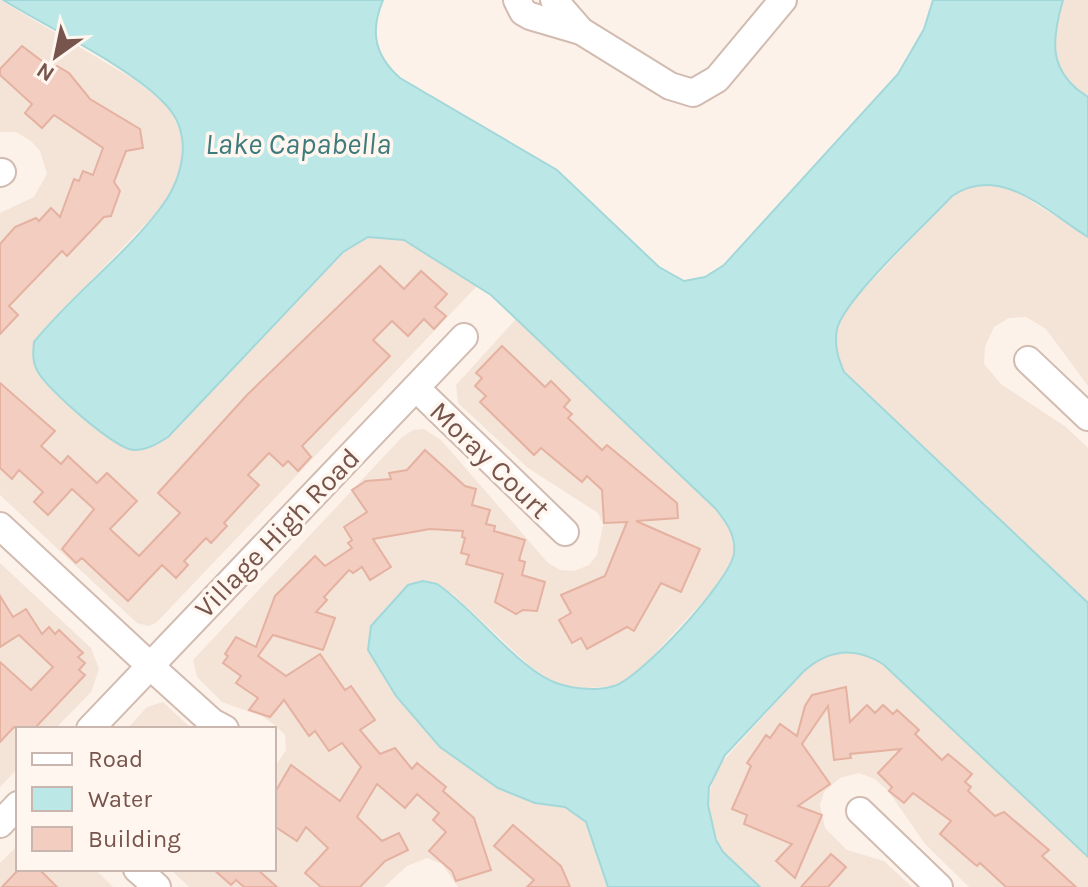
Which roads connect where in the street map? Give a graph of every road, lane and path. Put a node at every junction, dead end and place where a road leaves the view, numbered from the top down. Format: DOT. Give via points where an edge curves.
graph roads {
  1 [pos="517,0"];
  2 [pos="554,0"];
  3 [pos="783,0"];
  4 [pos="581,31"];
  5 [pos="464,337"];
  6 [pos="1028,360"];
  7 [pos="416,388"];
  8 [pos="1088,417"];
  9 [pos="0,526"];
  10 [pos="565,532"];
  11 [pos="151,666"];
  12 [pos="92,727"];
  13 [pos="221,727"];
  14 [pos="16,807"];
  15 [pos="860,811"];
  16 [pos="0,824"];
  17 [pos="139,871"];
  18 [pos="157,887"];
  19 [pos="939,887"];
  1 -- 4 [label="street" via="530,16"];
  2 -- 4 [label="street"];
  3 -- 4 [label="street" via="717,79 693,93 670,86"];
  5 -- 7 [label="street, Village High Road"];
  6 -- 8 [label="street"];
  7 -- 10 [label="street, Moray Court"];
  7 -- 11 [label="street, Village High Road"];
  9 -- 11 [label="street"];
  11 -- 12 [label="street, Village High Road"];
  11 -- 13 [label="street"];
  14 -- 16 [label="street"];
  15 -- 19 [label="street"];
  17 -- 18 [label="street"];
}
